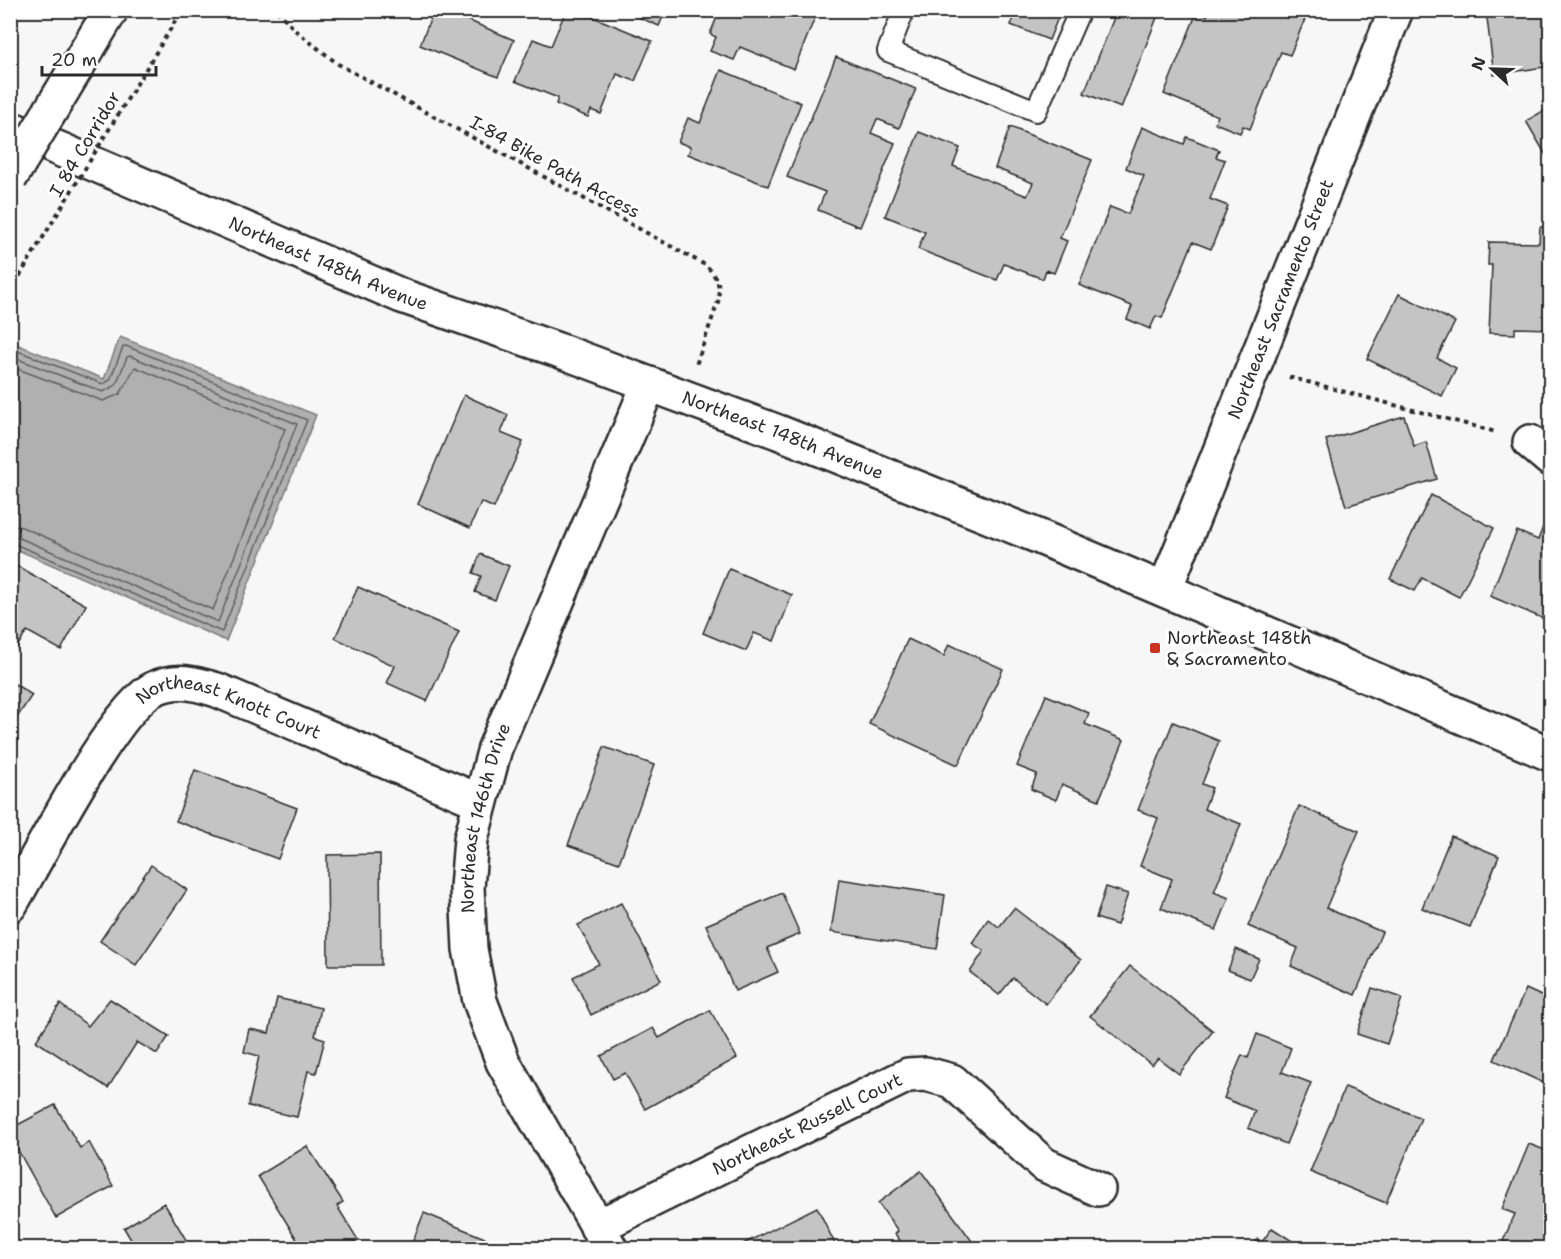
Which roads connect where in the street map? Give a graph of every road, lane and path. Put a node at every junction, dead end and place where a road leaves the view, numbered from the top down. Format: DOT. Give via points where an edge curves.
graph roads {
  1 [pos="111,10"];
  2 [pos="182,10"];
  3 [pos="277,10"];
  4 [pos="904,10"];
  5 [pos="1080,10"];
  6 [pos="1396,10"];
  7 [pos="10,128"];
  8 [pos="10,178"];
  9 [pos="10,292"];
  10 [pos="1254,364"];
  11 [pos="649,384"];
  12 [pos="683,396"];
  13 [pos="1540,451"];
  14 [pos="1165,589"];
  15 [pos="1551,754"];
  16 [pos="479,801"];
  17 [pos="10,905"];
  18 [pos="1098,1189"];
  19 [pos="603,1238"];
  1 -- 8 [label="main road, bridge"];
  2 -- 9 [label="path, I 84 Corridor, bridge"];
  3 -- 12 [label="path, I-84 Bike Path Access" via="296,31 338,64 707,266 718,281 720,298"];
  4 -- 5 [label="lane" via="888,51 1036,111"];
  6 -- 10 [label="main road, Northeast Sacramento Street"];
  7 -- 11 [label="main road, Northeast 148th Avenue" via="402,296"];
  10 -- 13 [label="path"];
  10 -- 14 [label="main road, Northeast Sacramento Street"];
  11 -- 12 [label="main road, Northeast 148th Avenue"];
  11 -- 16 [label="main road, Northeast 146th Drive" via="495,748"];
  12 -- 14 [label="main road, Northeast 148th Avenue"];
  14 -- 15 [label="main road, Northeast 148th Avenue"];
  16 -- 17 [label="main road, Northeast Knott Court" via="217,690 183,680 154,688 130,707"];
  16 -- 19 [label="main road, Northeast 146th Drive" via="467,888 470,949 480,1001 502,1062"];
  18 -- 19 [label="main road, Northeast Russell Court" via="1042,1164 952,1081 926,1074 908,1075"];
}
